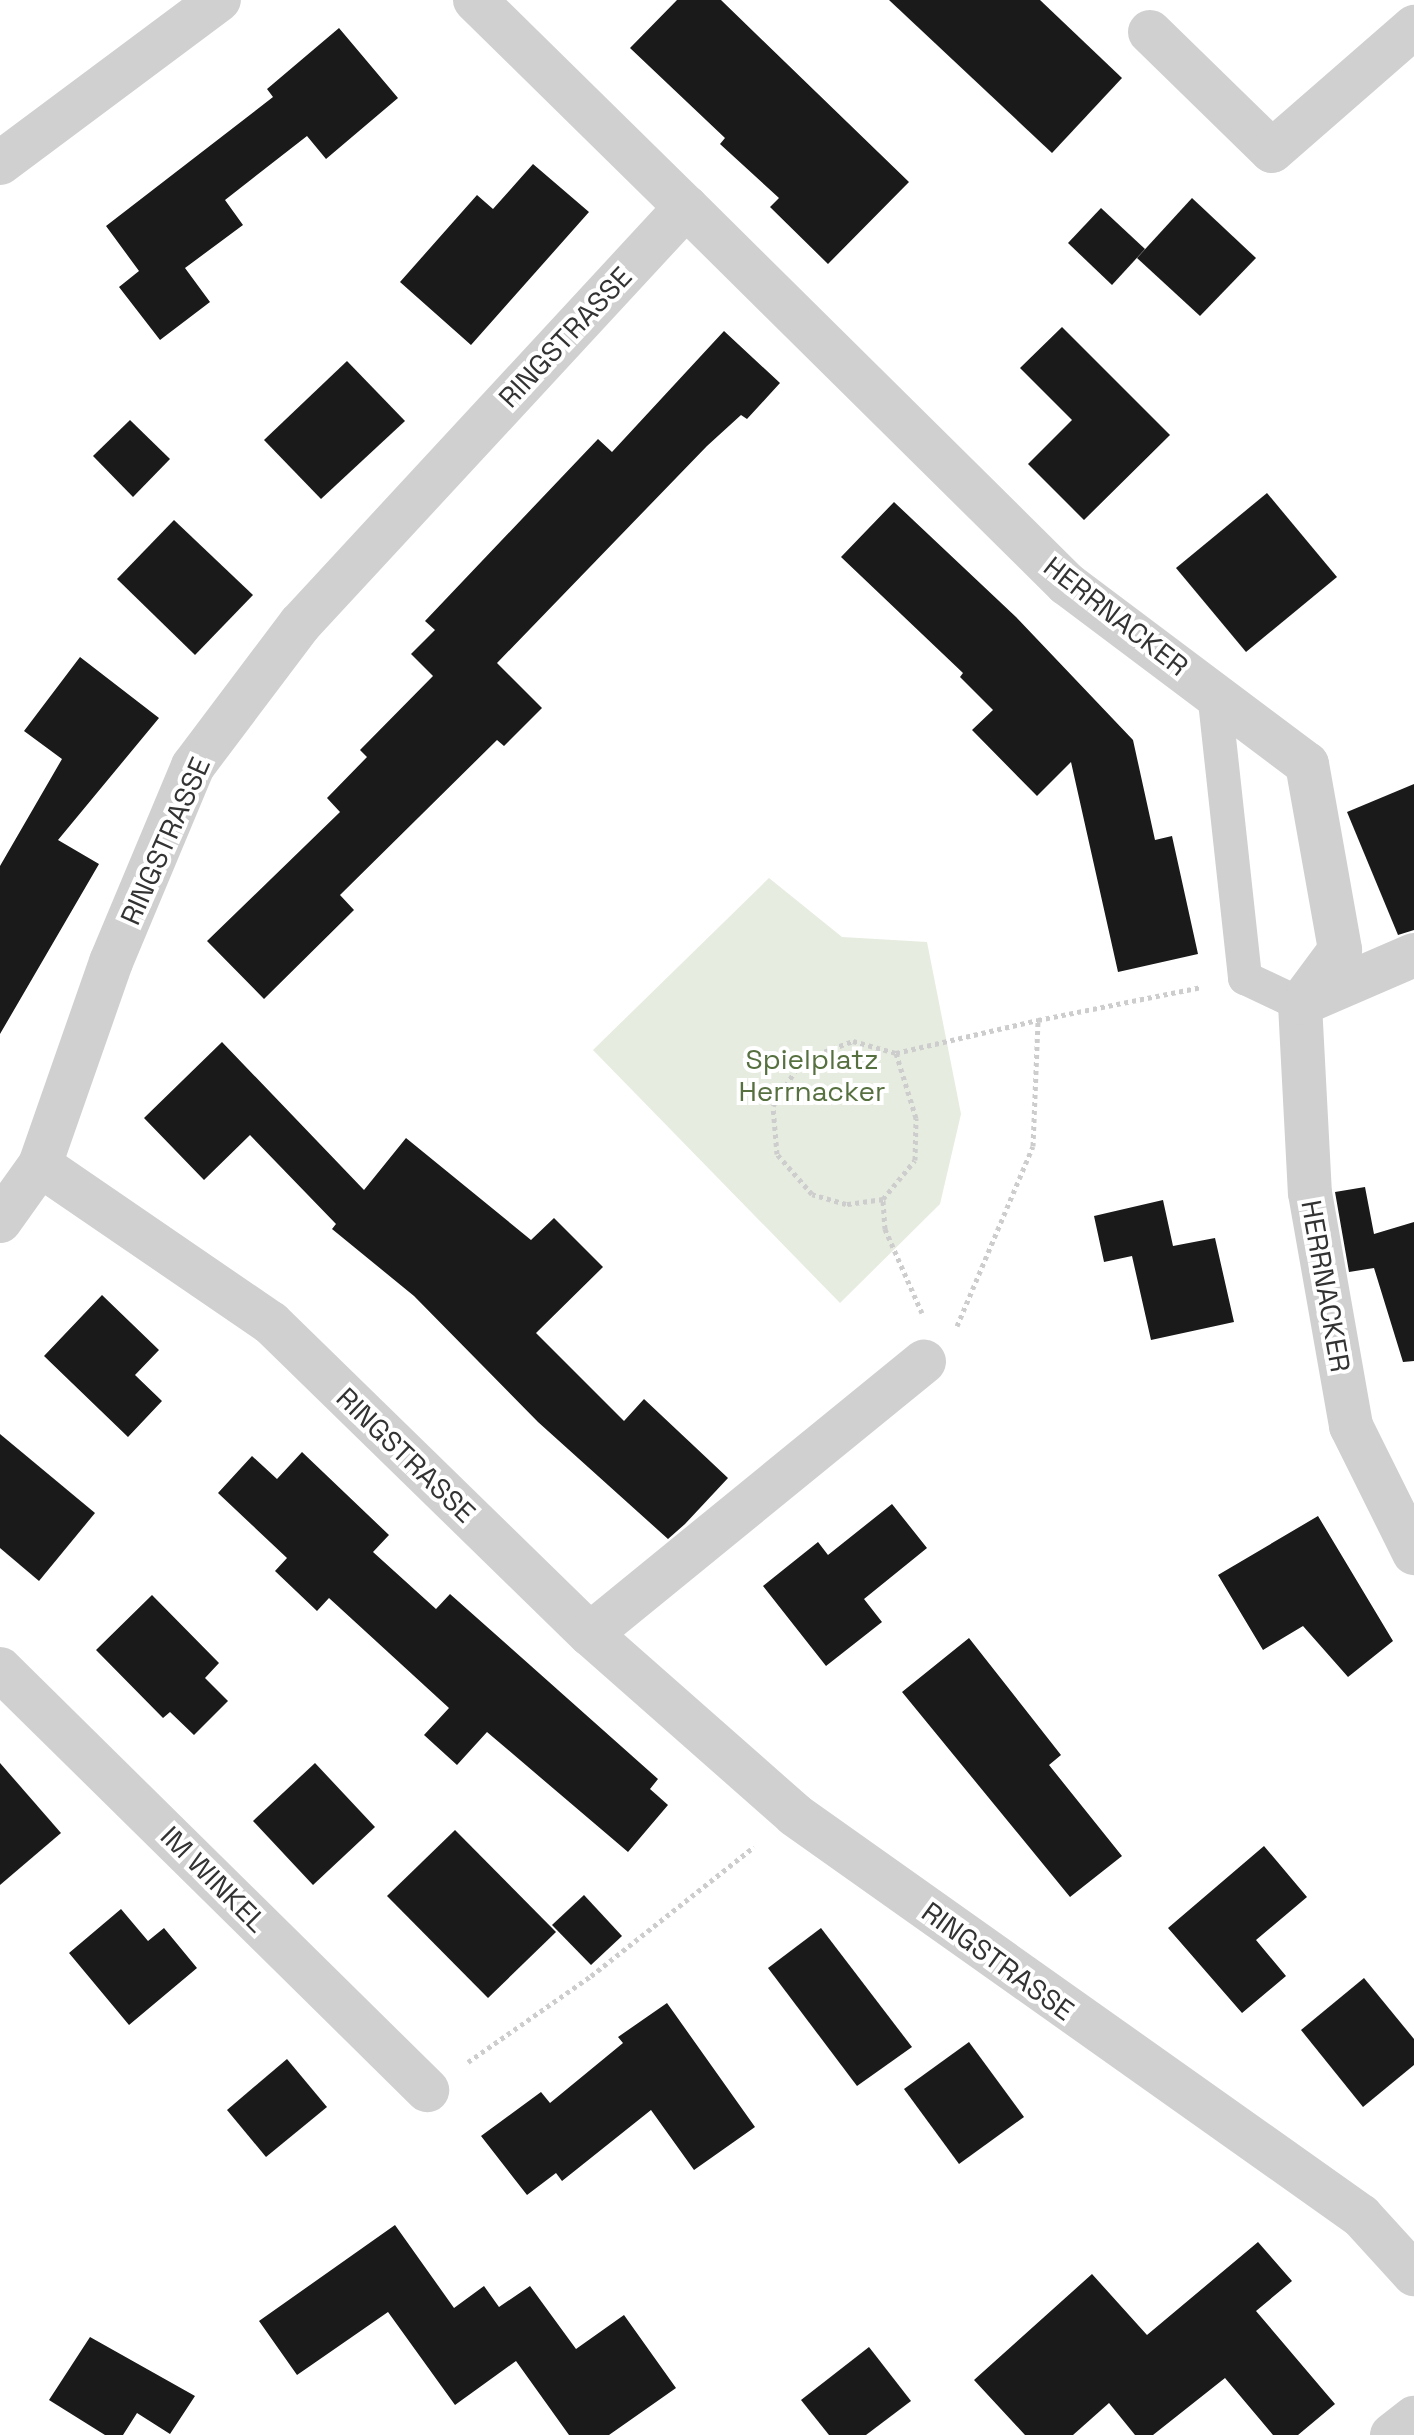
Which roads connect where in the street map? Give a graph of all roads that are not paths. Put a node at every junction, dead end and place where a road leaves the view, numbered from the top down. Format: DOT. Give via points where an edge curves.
graph roads {
  1 [pos="219,0"];
  2 [pos="475,0"];
  3 [pos="1414,27"];
  4 [pos="1150,32"];
  5 [pos="0,163"];
  6 [pos="686,207"];
  7 [pos="1214,692"];
  8 [pos="1414,955"];
  9 [pos="1300,1004"];
  10 [pos="40,1165"];
  11 [pos="0,1221"];
  12 [pos="924,1362"];
  13 [pos="1414,1553"];
  14 [pos="590,1634"];
  15 [pos="0,1669"];
  16 [pos="427,2090"];
  17 [pos="1414,2274"];
  18 [pos="1414,2418"];
  19 [pos="1392,2435"];
  1 -- 5 [label="street"];
  2 -- 6 [label="street"];
  3 -- 4 [label="street" via="1272,151"];
  6 -- 7 [label="street, HERRNACKER" via="1067,584"];
  6 -- 10 [label="street, RINGSTRASSE" via="300,624 193,766 111,962"];
  7 -- 9 [label="lane" via="1245,978"];
  7 -- 9 [label="street, HERRNACKER" via="1307,764 1340,950"];
  8 -- 9 [label="street"];
  9 -- 13 [label="street, HERRNACKER" via="1310,1193 1351,1426"];
  10 -- 11 [label="street"];
  10 -- 14 [label="street, RINGSTRASSE" via="271,1323"];
  12 -- 14 [label="street"];
  14 -- 17 [label="street, RINGSTRASSE" via="795,1815 1361,2216"];
  15 -- 16 [label="street, IM WINKEL"];
  18 -- 19 [label="street"];
}
